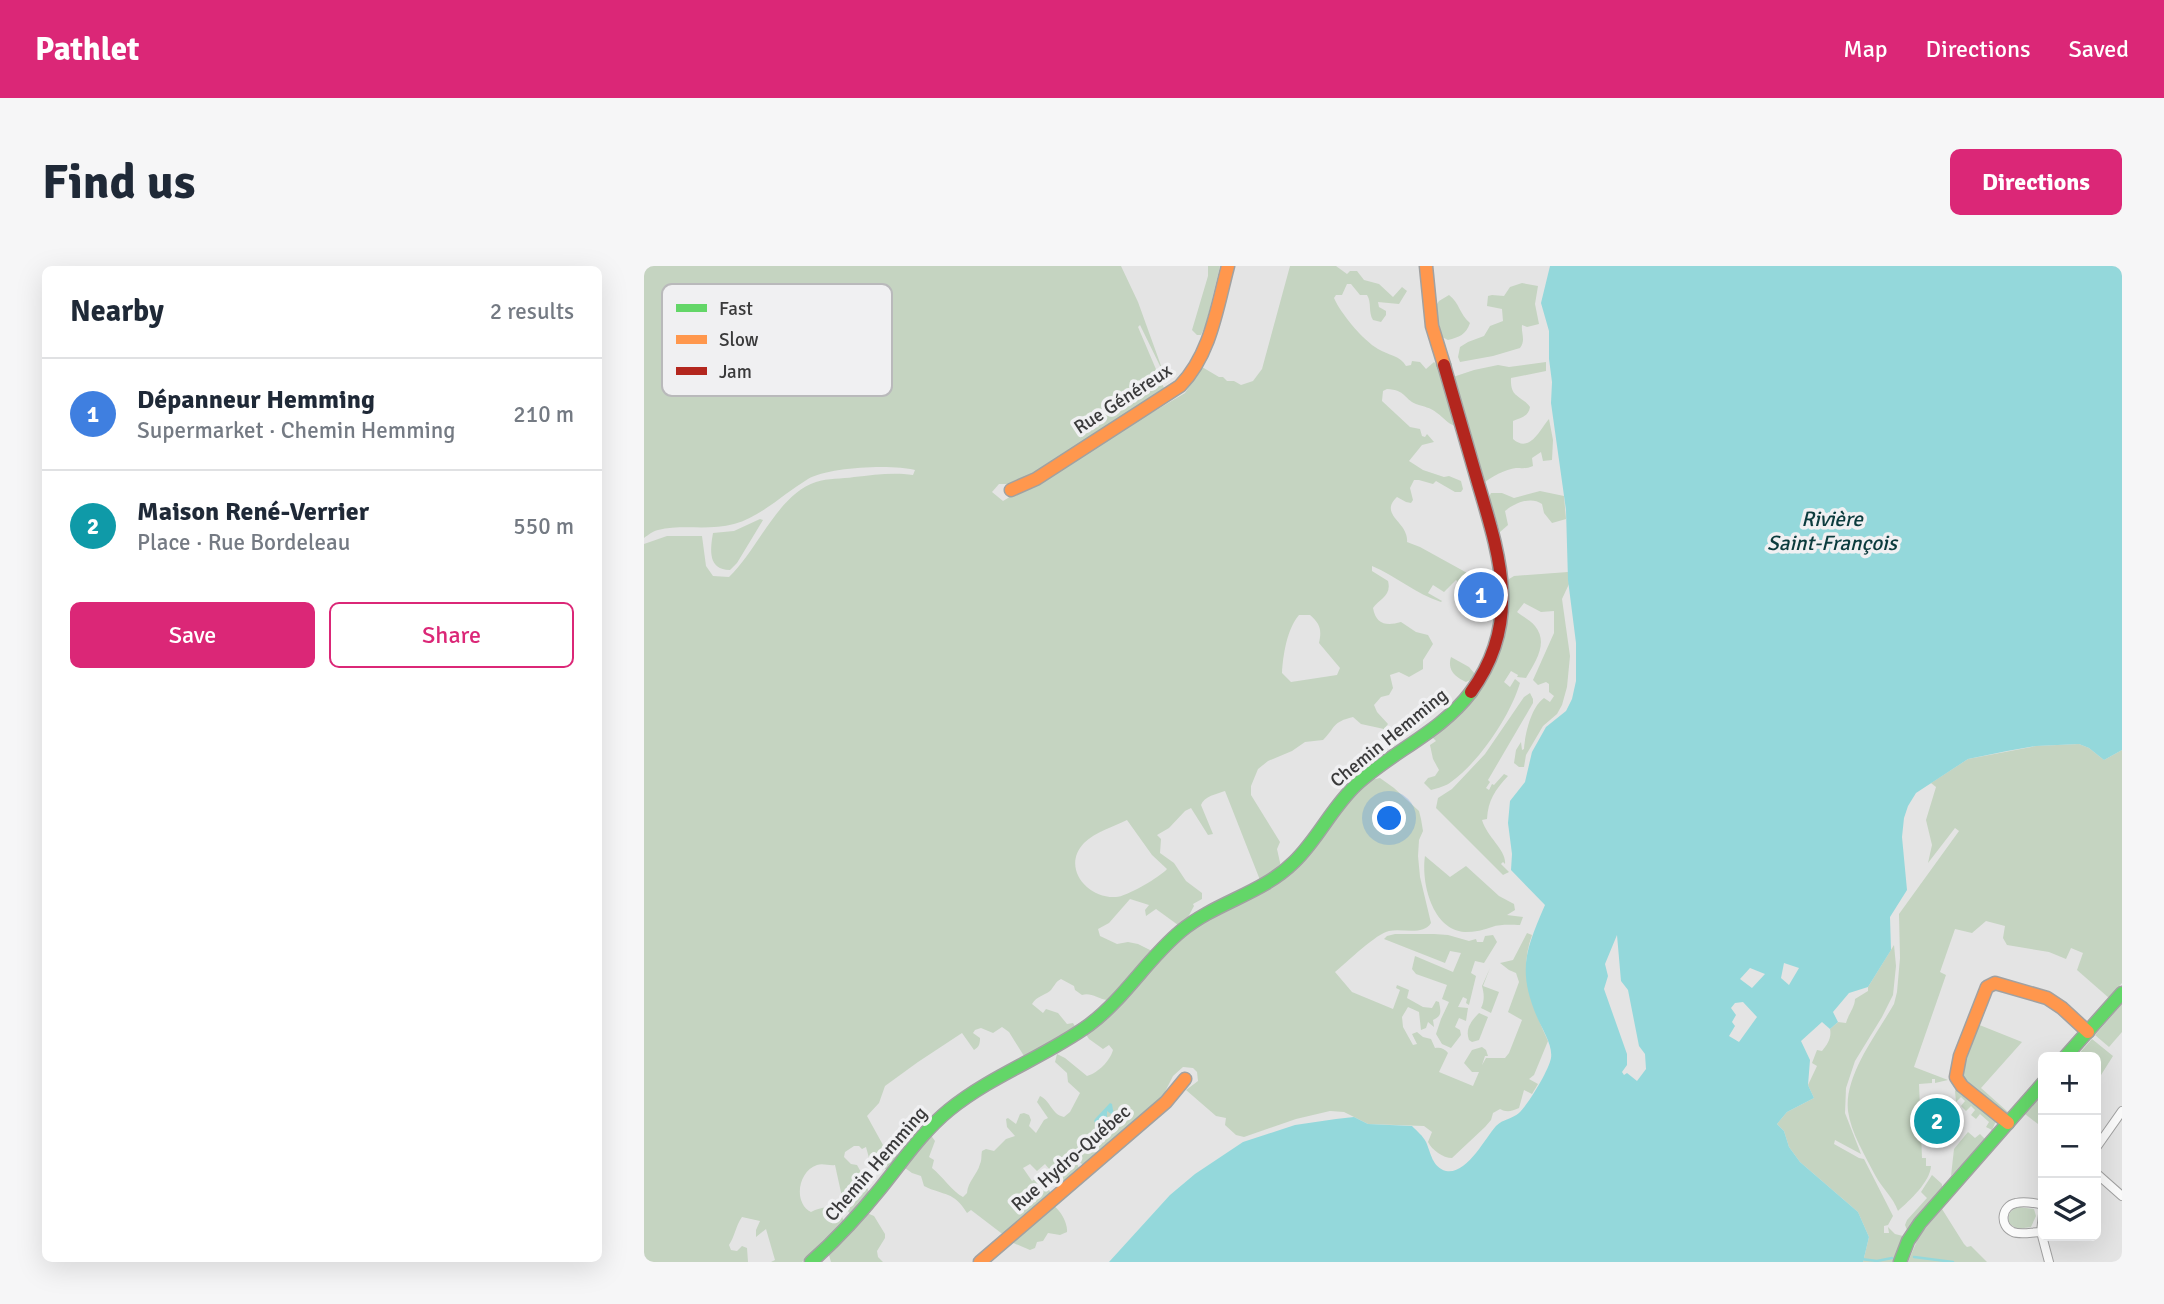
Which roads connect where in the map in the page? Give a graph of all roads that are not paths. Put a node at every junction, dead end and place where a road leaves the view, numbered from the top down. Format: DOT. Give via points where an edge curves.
graph roads {
  1 [pos="1228,266"];
  2 [pos="1426,266"];
  3 [pos="1011,491"];
  4 [pos="2122,993"];
  5 [pos="2088,1032"];
  6 [pos="2070,1052"];
  7 [pos="1185,1079"];
  8 [pos="2038,1089"];
  9 [pos="2122,1111"];
  10 [pos="2007,1123"];
  11 [pos="2101,1141"];
  12 [pos="2101,1177"];
  13 [pos="2122,1196"];
  14 [pos="2038,1205"];
  15 [pos="2038,1232"];
  16 [pos="2043,1241"];
  17 [pos="1901,1260"];
  18 [pos="811,1262"];
  19 [pos="980,1262"];
  20 [pos="2049,1262"];
  1 -- 3 [label="street, Rue Généreux" via="1207,342 1190,378"];
  2 -- 18 [label="street, Chemin Hemming" via="1432,326 1498,549 1503,580 1499,631 1479,682 1439,725 1355,786 1283,873 1188,925 1090,1024 979,1088 942,1116 843,1232"];
  4 -- 5 [label="street"];
  5 -- 6 [label="street"];
  5 -- 10 [label="street" via="2042,996 1995,983 1987,987 1955,1073 1962,1086"];
  7 -- 19 [label="street, Rue Hydro-Québec" via="1166,1102"];
  8 -- 10 [label="street"];
  9 -- 11 [label="street"];
  10 -- 17 [label="street" via="1920,1223"];
  12 -- 13 [label="street"];
  14 -- 15 [label="street" via="2014,1203 2004,1215 2004,1223 2018,1233"];
  16 -- 20 [label="street"];
}
